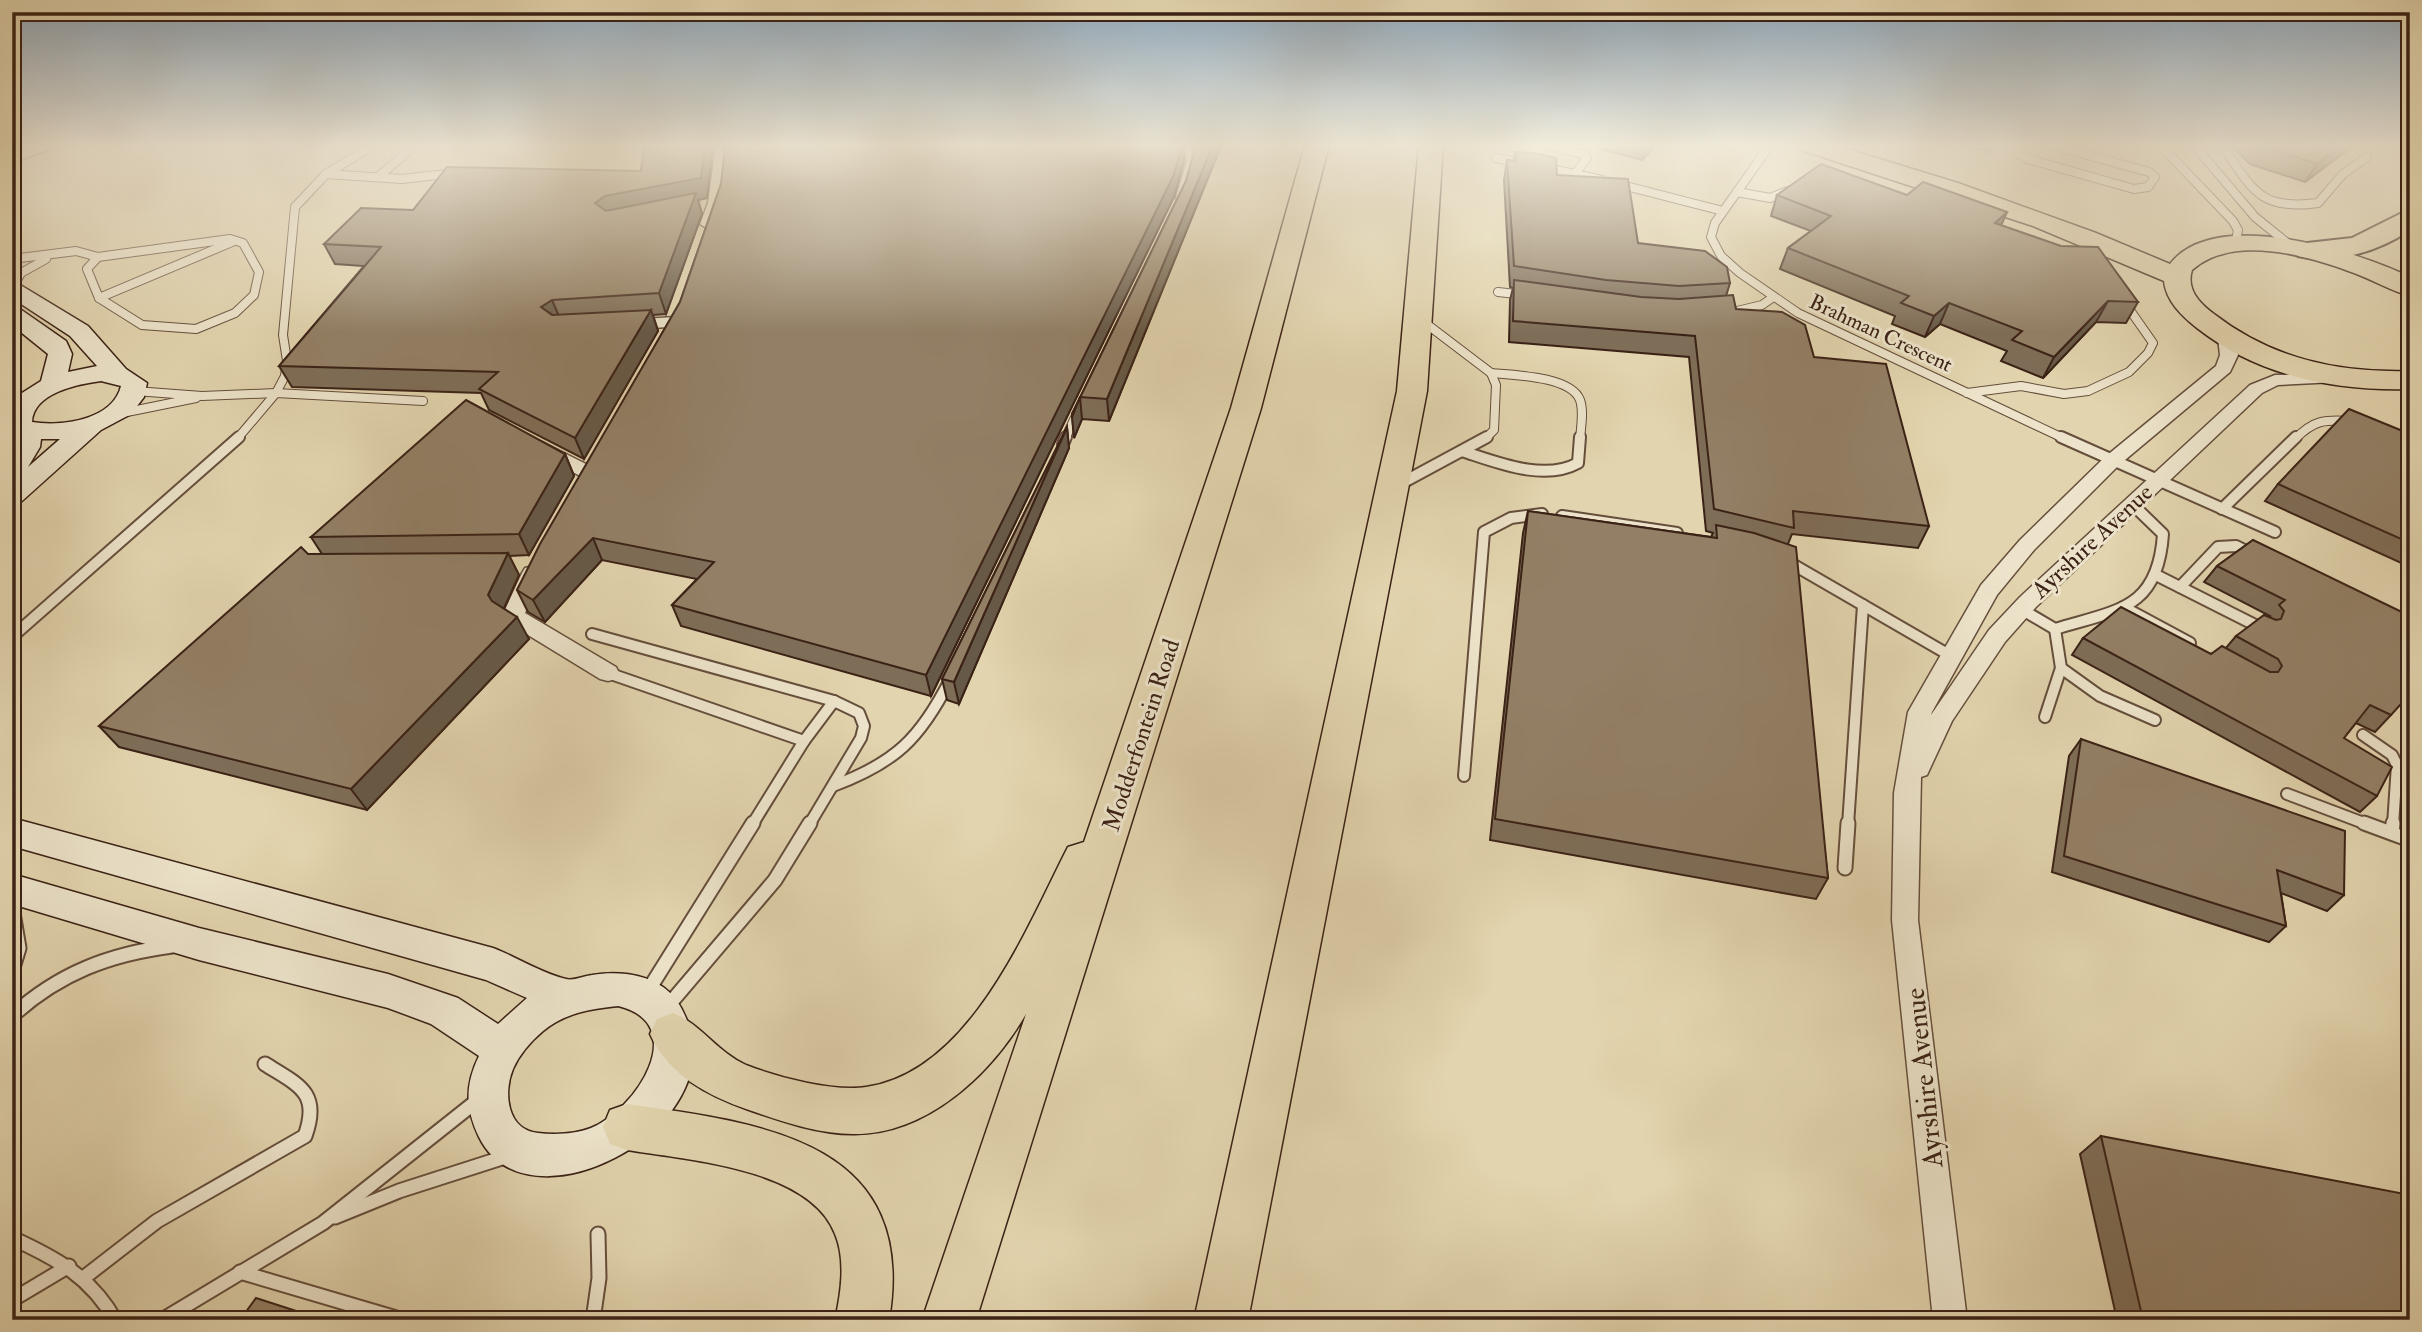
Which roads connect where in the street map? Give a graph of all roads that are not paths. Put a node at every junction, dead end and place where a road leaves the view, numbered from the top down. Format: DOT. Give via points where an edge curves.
graph roads {
  1 [pos="297,207"];
  2 [pos="708,207"];
  3 [pos="1175,207"];
  4 [pos="1300,207"];
  5 [pos="1428,207"];
  6 [pos="1708,207"];
  7 [pos="1726,207"];
  8 [pos="1996,207"];
  9 [pos="2056,207"];
  10 [pos="2220,207"];
  11 [pos="2247,207"];
  12 [pos="1174,211"];
  13 [pos="1723,211"];
  14 [pos="2410,217"];
  15 [pos="238,240"];
  16 [pos="702,242"];
  17 [pos="2235,246"];
  18 [pos="2301,249"];
  19 [pos="2202,251"];
  20 [pos="58,253"];
  21 [pos="98,257"];
  22 [pos="12,259"];
  23 [pos="2176,277"];
  24 [pos="13,287"];
  25 [pos="2410,288"];
  26 [pos="1498,292"];
  27 [pos="2118,293"];
  28 [pos="1536,297"];
  29 [pos="99,298"];
  30 [pos="1772,298"];
  31 [pos="1724,313"];
  32 [pos="12,314"];
  33 [pos="1418,318"];
  34 [pos="612,326"];
  35 [pos="2227,338"];
  36 [pos="662,345"];
  37 [pos="1491,373"];
  38 [pos="2348,379"];
  39 [pos="2410,380"];
  40 [pos="126,382"];
  41 [pos="52,386"];
  42 [pos="276,393"];
  43 [pos="1967,393"];
  44 [pos="202,396"];
  45 [pos="1084,399"];
  46 [pos="423,401"];
  47 [pos="102,419"];
  48 [pos="19,421"];
  49 [pos="2368,425"];
  50 [pos="530,442"];
  51 [pos="1060,449"];
  52 [pos="1462,451"];
  53 [pos="2112,461"];
  54 [pos="12,470"];
  55 [pos="589,473"];
  56 [pos="2156,480"];
  57 [pos="1392,489"];
  58 [pos="12,495"];
  59 [pos="2132,504"];
  60 [pos="2222,509"];
  61 [pos="2275,532"];
  62 [pos="1695,537"];
  63 [pos="1782,557"];
  64 [pos="2261,558"];
  65 [pos="509,566"];
  66 [pos="2158,576"];
  67 [pos="2180,587"];
  68 [pos="1863,605"];
  69 [pos="2125,608"];
  70 [pos="2021,609"];
  71 [pos="2055,629"];
  72 [pos="2263,629"];
  73 [pos="592,634"];
  74 [pos="12,637"];
  75 [pos="2199,648"];
  76 [pos="1951,656"];
  77 [pos="2061,668"];
  78 [pos="608,673"];
  79 [pos="953,674"];
  80 [pos="834,701"];
  81 [pos="2045,717"];
  82 [pos="2155,720"];
  83 [pos="2363,736"];
  84 [pos="804,741"];
  85 [pos="1131,765"];
  86 [pos="1464,776"];
  87 [pos="833,786"];
  88 [pos="1906,793"];
  89 [pos="2287,794"];
  90 [pos="12,832"];
  91 [pos="2392,834"];
  92 [pos="2410,840"];
  93 [pos="1845,868"];
  94 [pos="12,889"];
  95 [pos="12,907"];
  96 [pos="199,944"];
  97 [pos="12,971"];
  98 [pos="567,998"];
  99 [pos="660,1014"];
  100 [pos="12,1016"];
  101 [pos="503,1050"];
  102 [pos="265,1063"];
  103 [pos="486,1094"];
  104 [pos="627,1127"];
  105 [pos="523,1152"];
  106 [pos="323,1223"];
  107 [pos="597,1234"];
  108 [pos="12,1238"];
  109 [pos="69,1266"];
  110 [pos="240,1272"];
  111 [pos="86,1276"];
  112 [pos="12,1300"];
  113 [pos="166,1318"];
  114 [pos="115,1320"];
  115 [pos="404,1320"];
  116 [pos="593,1320"];
  117 [pos="862,1320"];
  118 [pos="949,1320"];
  119 [pos="1221,1320"];
  120 [pos="1950,1320"];
  1 -- 42 [label="lane" via="291,219 283,335 288,361"];
  2 -- 16 [label="street"];
  3 -- 12 [label="lane"];
  4 -- 85 [label="main road, Modderfontein Road" via="1246,408"];
  5 -- 33 [label="main road"];
  6 -- 13 [label="lane"];
  7 -- 13 [label="lane, Brahman Crescent"];
  8 -- 23 [label="main road" via="2071,232"];
  9 -- 19 [label="main road"];
  10 -- 17 [label="lane" via="2238,230"];
  11 -- 18 [label="lane"];
  13 -- 30 [label="lane, Brahman Crescent" via="1712,231 1713,245"];
  14 -- 18 [label="highway" via="2372,243 2356,248"];
  15 -- 21 [label="lane"];
  15 -- 29 [label="lane"];
  15 -- 29 [label="lane" via="259,272 259,280 254,295 235,313 196,329 177,330 136,323"];
  17 -- 18 [label="main road"];
  17 -- 19 [label="main road"];
  18 -- 25 [label="main road" via="2351,262"];
  19 -- 23 [label="main road" via="2184,262"];
  20 -- 21 [label="lane" via="82,251"];
  20 -- 22 [label="lane"];
  20 -- 24 [label="lane" via="28,267"];
  21 -- 29 [label="lane" via="87,269"];
  23 -- 35 [label="main road" via="2190,309"];
  24 -- 40 [label="street" via="79,331"];
  26 -- 28 [label="lane"];
  27 -- 43 [label="lane" via="2153,343 2145,358 2119,377 2101,388 2065,395 2022,386"];
  30 -- 31 [label="lane" via="1751,309"];
  30 -- 43 [label="lane, Brahman Crescent"];
  32 -- 41 [label="street" via="57,346 61,354"];
  33 -- 37 [label="lane"];
  33 -- 57 [label="main road" via="1412,391"];
  34 -- 36 [label="street" via="677,315"];
  35 -- 38 [label="main road" via="2272,359"];
  35 -- 53 [label="street, Ayrshire Avenue" via="2229,355 2224,368"];
  37 -- 52 [label="lane" via="1496,385 1494,430"];
  37 -- 52 [label="lane" via="1561,382 1574,390 1581,400 1578,463 1562,472"];
  38 -- 39 [label="main road"];
  38 -- 56 [label="street, Ayrshire Avenue" via="2298,377 2256,388"];
  40 -- 41 [label="street" via="84,375"];
  40 -- 44 [label="lane"];
  40 -- 47 [label="street" via="130,400"];
  41 -- 48 [label="street"];
  42 -- 44 [label="lane"];
  42 -- 46 [label="lane"];
  42 -- 74 [label="lane" via="237,439"];
  43 -- 53 [label="lane, Brahman Crescent"];
  44 -- 47 [label="lane"];
  45 -- 51 [label="lane"];
  47 -- 48 [label="street" via="48,434"];
  47 -- 58 [label="street"];
  48 -- 54 [label="street" via="27,447"];
  49 -- 60 [label="lane" via="2323,419 2310,424"];
  50 -- 55 [label="street"];
  52 -- 57 [label="lane"];
  53 -- 56 [label="lane, Brahman Crescent"];
  53 -- 76 [label="street, Ayrshire Avenue" via="2027,545 1989,590"];
  56 -- 59 [label="street, Ayrshire Avenue"];
  56 -- 60 [label="lane, Brahman Crescent"];
  57 -- 119 [label="main road"];
  59 -- 66 [label="lane" via="2163,534"];
  59 -- 70 [label="street, Ayrshire Avenue"];
  60 -- 61 [label="lane, Brahman Crescent"];
  62 -- 86 [label="lane" via="1541,514 1512,516 1485,532"];
  63 -- 68 [label="lane"];
  64 -- 67 [label="lane" via="2236,546 2218,547"];
  65 -- 78 [label="street" via="540,560 513,617"];
  66 -- 67 [label="lane"];
  66 -- 69 [label="lane" via="2145,595"];
  67 -- 72 [label="lane"];
  68 -- 76 [label="lane"];
  68 -- 93 [label="lane"];
  69 -- 71 [label="lane"];
  69 -- 75 [label="lane"];
  70 -- 71 [label="lane"];
  70 -- 88 [label="street, Ayrshire Avenue" via="1942,717"];
  71 -- 77 [label="lane"];
  73 -- 80 [label="lane"];
  76 -- 88 [label="street, Ayrshire Avenue" via="1920,712"];
  77 -- 81 [label="lane"];
  77 -- 82 [label="lane" via="2100,696"];
  78 -- 84 [label="lane"];
  79 -- 87 [label="lane" via="912,744 875,770"];
  80 -- 84 [label="lane"];
  80 -- 87 [label="lane" via="859,713 864,726"];
  83 -- 91 [label="lane" via="2392,755 2398,765"];
  84 -- 99 [label="lane"];
  85 -- 99 [label="main road" via="1022,978 989,1032 958,1068 912,1096 869,1110 836,1111 731,1084 696,1061"];
  85 -- 118 [label="main road, Modderfontein Road"];
  87 -- 99 [label="lane" via="775,880"];
  88 -- 120 [label="street, Ayrshire Avenue" via="1905,920"];
  89 -- 91 [label="lane"];
  90 -- 98 [label="street" via="493,965"];
  91 -- 92 [label="lane"];
  94 -- 96 [label="street"];
  95 -- 97 [label="lane" via="19,948"];
  96 -- 100 [label="lane" via="124,953 92,963 42,989"];
  96 -- 101 [label="street" via="388,991 444,1010"];
  98 -- 99 [label="street" via="618,989"];
  98 -- 101 [label="street" via="529,1020"];
  99 -- 104 [label="street" via="673,1061 662,1090"];
  101 -- 103 [label="street" via="492,1068"];
  102 -- 111 [label="lane" via="309,1093 314,1105 305,1136 156,1221"];
  103 -- 105 [label="street" via="489,1118 502,1138"];
  103 -- 106 [label="lane"];
  104 -- 105 [label="street" via="582,1152 551,1156"];
  104 -- 117 [label="main road" via="774,1157 835,1189 866,1248 869,1290"];
  105 -- 106 [label="lane" via="399,1191"];
  106 -- 110 [label="lane"];
  107 -- 116 [label="lane" via="599,1278"];
  108 -- 109 [label="lane"];
  109 -- 111 [label="lane"];
  109 -- 112 [label="lane"];
  110 -- 113 [label="lane"];
  110 -- 115 [label="lane"];
  111 -- 114 [label="lane"];
}
